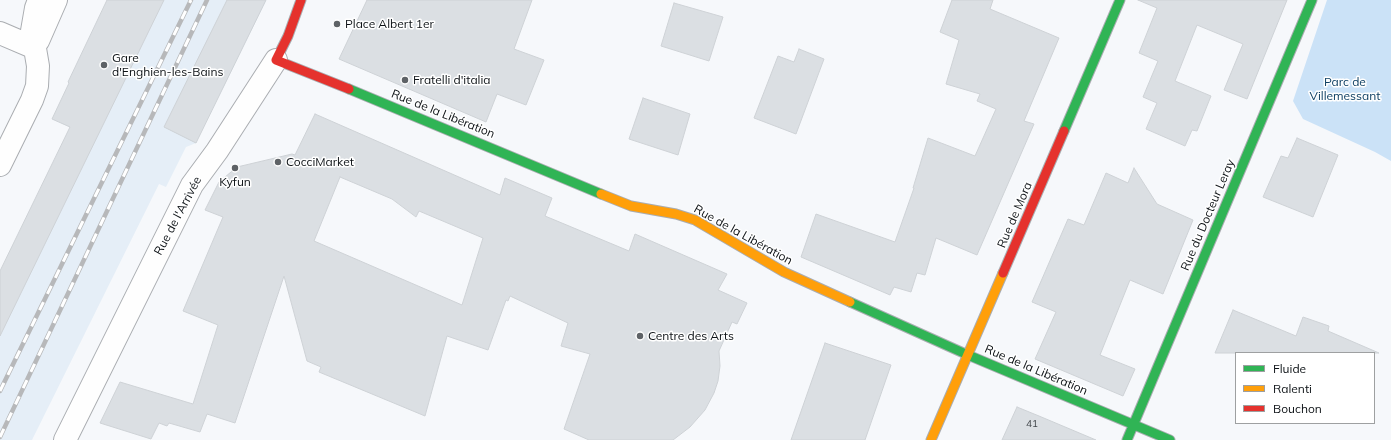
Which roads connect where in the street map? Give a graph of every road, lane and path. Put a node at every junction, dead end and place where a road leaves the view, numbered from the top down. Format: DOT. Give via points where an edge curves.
graph roads {
  1 [pos="39,0"];
  2 [pos="56,0"];
  3 [pos="302,0"];
  4 [pos="1120,0"];
  5 [pos="1312,0"];
  6 [pos="0,33"];
  7 [pos="35,48"];
  8 [pos="276,60"];
  9 [pos="0,165"];
  10 [pos="968,355"];
  11 [pos="1134,424"];
  12 [pos="65,440"];
  13 [pos="931,440"];
  14 [pos="1127,440"];
  15 [pos="1170,440"];
  1 -- 7 [label="street" via="32,31"];
  2 -- 7 [label="street"];
  3 -- 8 [label="main road, Rue de l'Arrivée"];
  4 -- 10 [label="main road, Rue de Mora"];
  5 -- 11 [label="main road, Rue du Docteur Leray"];
  6 -- 7 [label="street"];
  7 -- 9 [label="street" via="38,66 37,86"];
  8 -- 10 [label="main road, Rue de la Libération" via="631,206 695,220 784,272"];
  8 -- 12 [label="street, Rue de l'Arrivée" via="192,185"];
  10 -- 11 [label="main road, Rue de la Libération"];
  10 -- 13 [label="main road, Rue de Mora"];
  11 -- 14 [label="main road, Rue du Docteur Leray"];
  11 -- 15 [label="main road, Rue de la Libération"];
}
